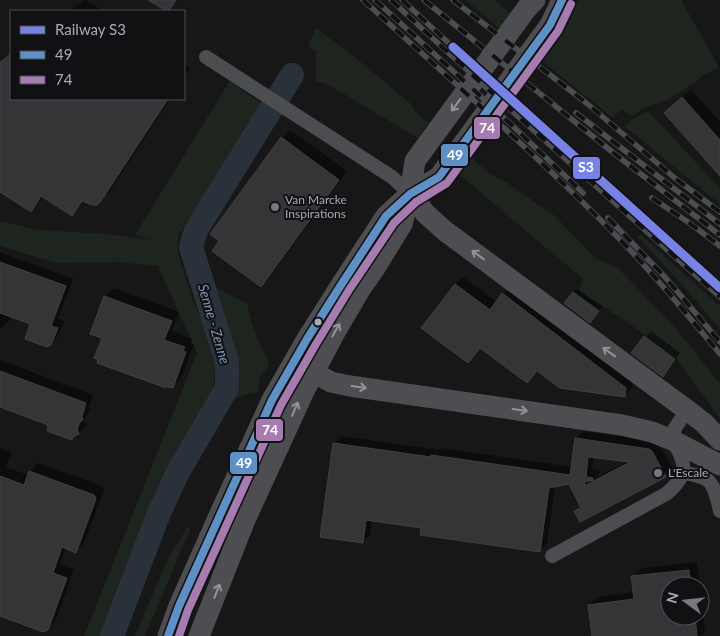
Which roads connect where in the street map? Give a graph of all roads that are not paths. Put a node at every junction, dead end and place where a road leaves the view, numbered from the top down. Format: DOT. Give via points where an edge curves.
graph roads {
  1 [pos="535,0"];
  2 [pos="550,0"];
  3 [pos="562,0"];
  4 [pos="206,56"];
  5 [pos="410,194"];
  6 [pos="304,367"];
  7 [pos="687,410"];
  8 [pos="672,440"];
  9 [pos="720,440"];
  10 [pos="720,465"];
  11 [pos="682,473"];
  12 [pos="720,511"];
  13 [pos="552,556"];
  14 [pos="168,636"];
  15 [pos="199,636"];
  1 -- 5 [label="main road, one-way" via="416,161"];
  2 -- 5 [label="main road"];
  3 -- 5 [label="main road" via="550,25 439,177"];
  4 -- 5 [label="street" via="392,177"];
  5 -- 6 [label="main road" via="386,216 326,308"];
  7 -- 5 [label="main road, one-way" via="445,231"];
  6 -- 8 [label="main road, one-way" via="331,382 350,386 622,425"];
  6 -- 14 [label="main road" via="268,409"];
  15 -- 6 [label="main road, one-way"];
  7 -- 8 [label="street" via="674,428"];
  7 -- 9 [label="main road"];
  8 -- 10 [label="main road"];
  8 -- 11 [label="street" via="682,459"];
  11 -- 12 [label="street" via="707,479 714,488"];
  11 -- 13 [label="street" via="677,485 666,494"];
}
